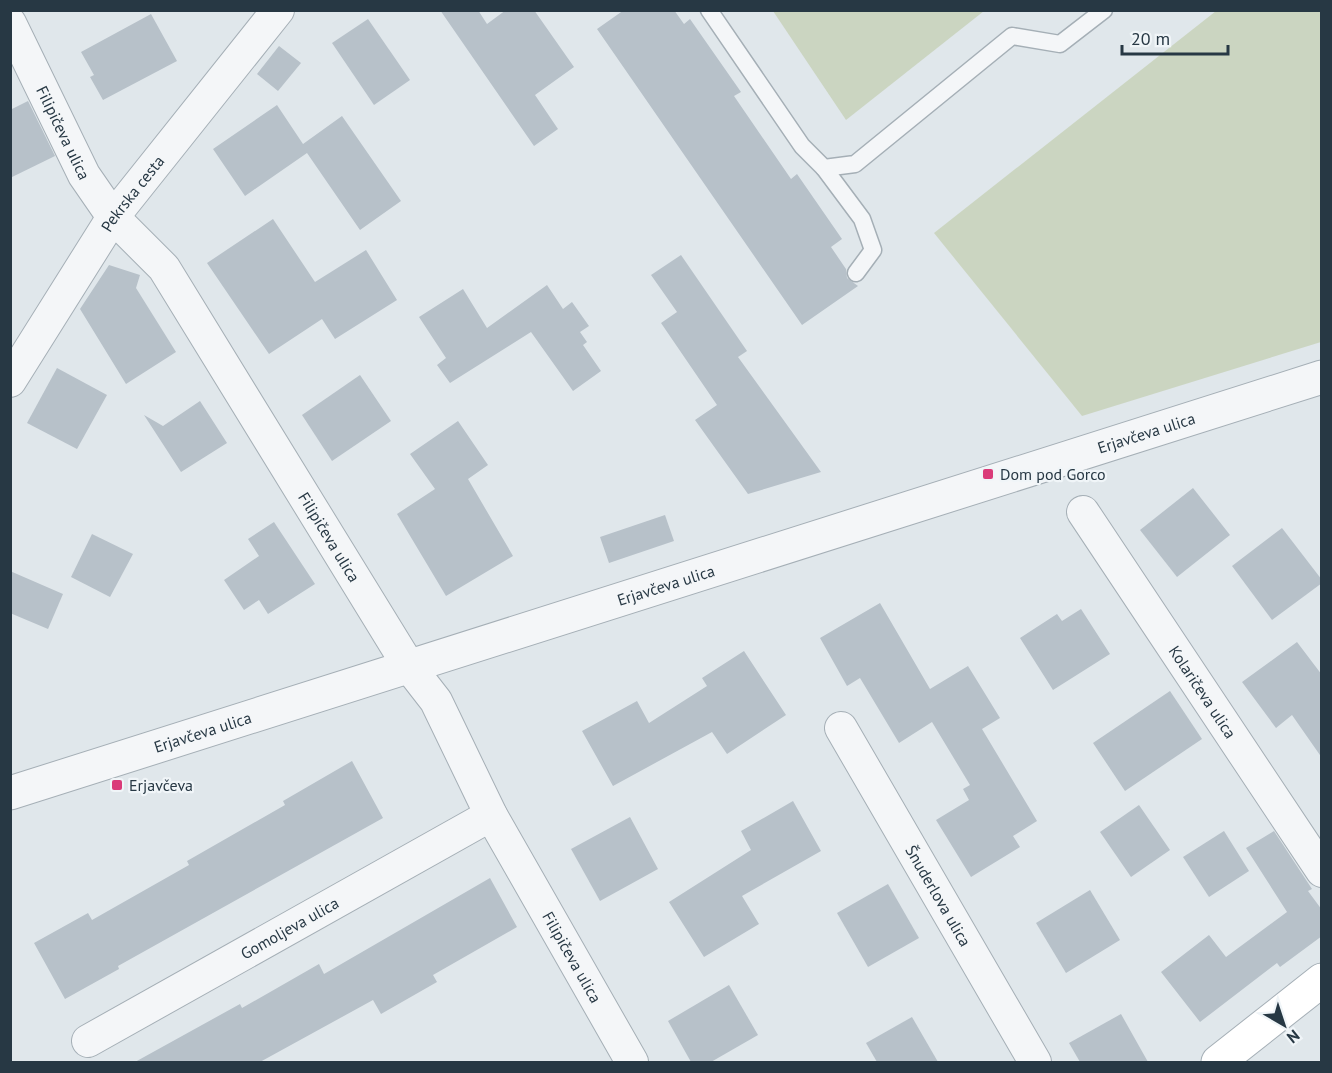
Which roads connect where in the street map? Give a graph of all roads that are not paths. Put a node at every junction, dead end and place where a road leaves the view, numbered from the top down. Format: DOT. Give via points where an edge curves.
graph roads {
  1 [pos="709,10"];
  2 [pos="1104,10"];
  3 [pos="271,14"];
  4 [pos="10,23"];
  5 [pos="824,168"];
  6 [pos="113,217"];
  7 [pos="856,273"];
  8 [pos="1322,377"];
  9 [pos="10,381"];
  10 [pos="1083,512"];
  11 [pos="408,665"];
  12 [pos="841,728"];
  13 [pos="10,793"];
  14 [pos="490,815"];
  15 [pos="1322,871"];
  16 [pos="1322,980"];
  17 [pos="88,1041"];
  18 [pos="632,1062"];
  19 [pos="1035,1062"];
  20 [pos="1218,1062"];
  1 -- 5 [label="lane" via="802,146"];
  2 -- 5 [label="lane" via="1060,44 1012,36 855,164"];
  3 -- 6 [label="street, Pekrska cesta"];
  4 -- 6 [label="street, Filipičeva ulica" via="84,175"];
  5 -- 7 [label="lane" via="862,219 873,249"];
  6 -- 9 [label="street, Pekrska cesta"];
  6 -- 11 [label="street, Filipičeva ulica" via="164,268"];
  8 -- 11 [label="street, Erjavčeva ulica"];
  10 -- 15 [label="street, Kolaričeva ulica"];
  11 -- 13 [label="street, Erjavčeva ulica"];
  11 -- 14 [label="street, Filipičeva ulica" via="436,701"];
  12 -- 19 [label="street, Šnuderlova ulica"];
  14 -- 17 [label="street, Gomoljeva ulica"];
  14 -- 18 [label="street, Filipičeva ulica"];
  16 -- 20 [label="main road"];
}
